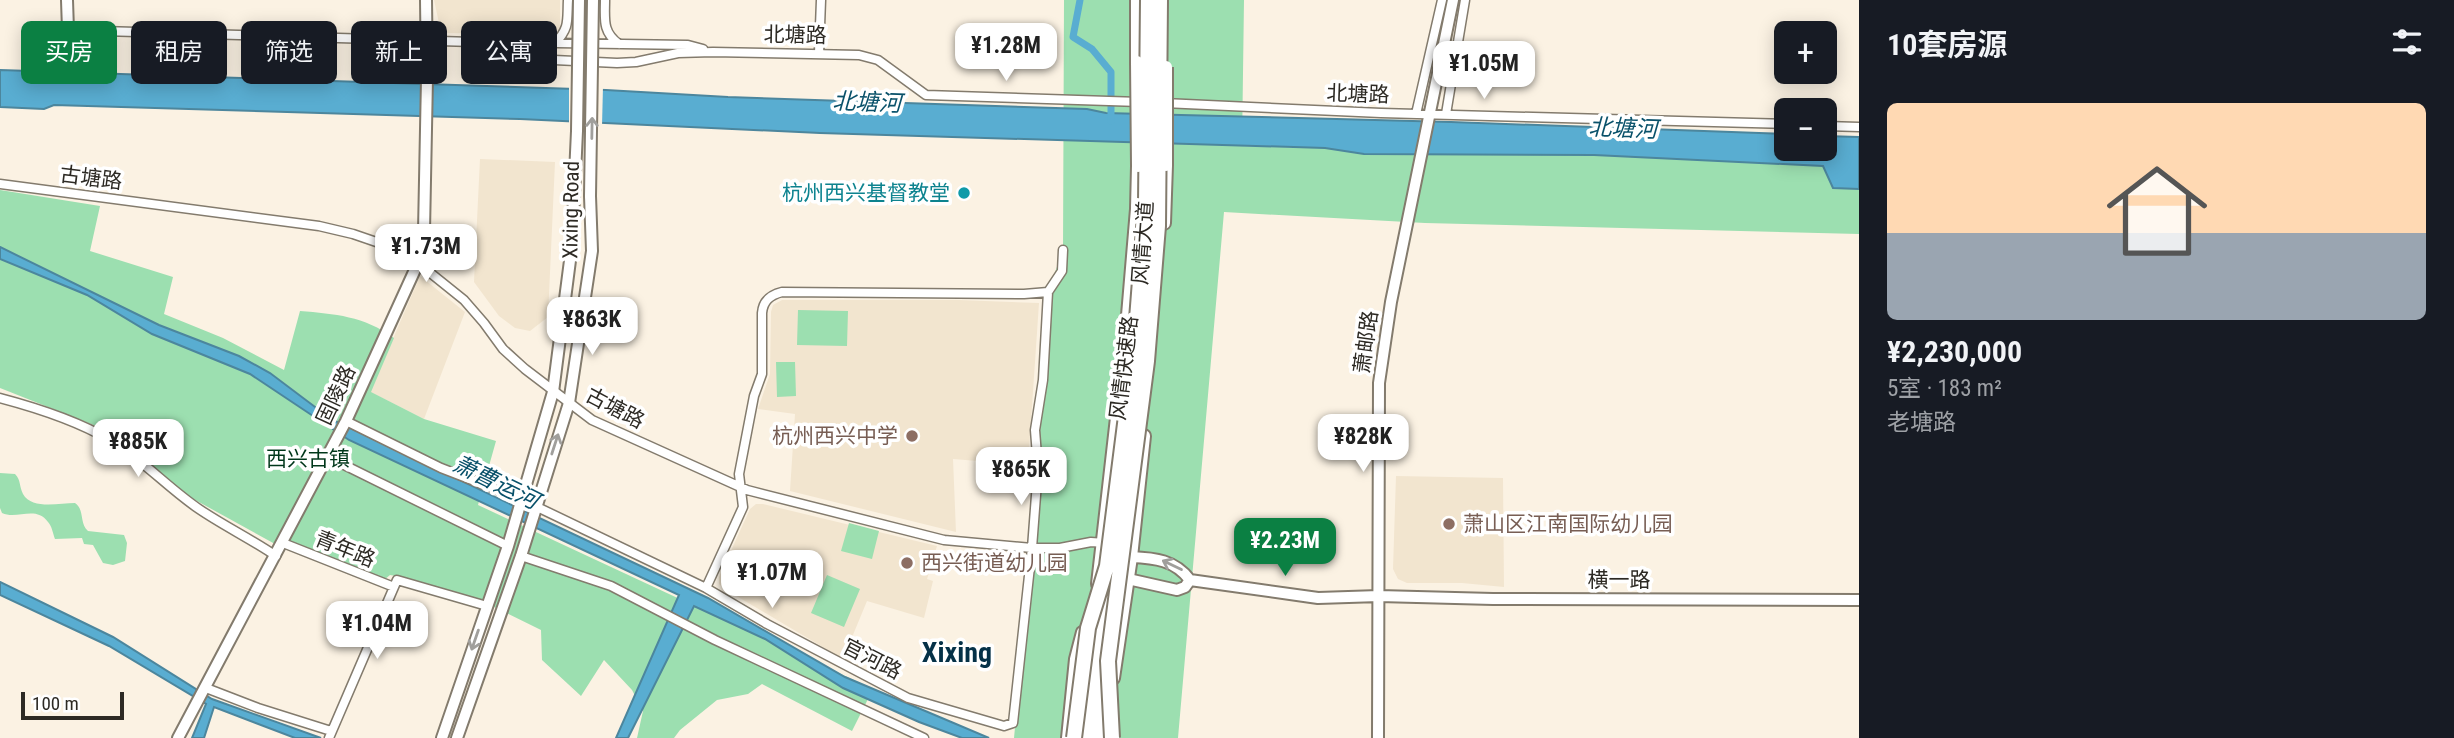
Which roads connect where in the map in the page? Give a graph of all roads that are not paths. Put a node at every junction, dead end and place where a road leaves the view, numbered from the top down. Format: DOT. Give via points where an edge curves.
graph roads {
  1 [pos="67,0"];
  2 [pos="426,0"];
  3 [pos="568,0"];
  4 [pos="579,0"];
  5 [pos="593,0"];
  6 [pos="605,0"];
  7 [pos="821,0"];
  8 [pos="1137,0"];
  9 [pos="1147,0"];
  10 [pos="1160,0"];
  11 [pos="1167,0"];
  12 [pos="1442,0"];
  13 [pos="1453,0"];
  14 [pos="1465,0"];
  15 [pos="68,21"];
  16 [pos="427,21"];
  17 [pos="117,31"];
  18 [pos="351,38"];
  19 [pos="557,41"];
  20 [pos="557,43"];
  21 [pos="619,44"];
  22 [pos="713,52"];
  23 [pos="819,53"];
  24 [pos="557,60"];
  25 [pos="427,84"];
  26 [pos="1416,114"];
  27 [pos="1430,114"];
  28 [pos="1446,114"];
  29 [pos="1774,124"];
  30 [pos="1837,126"];
  31 [pos="1859,127"];
  32 [pos="0,184"];
  33 [pos="1063,250"];
  34 [pos="418,263"];
  35 [pos="1048,292"];
  36 [pos="552,392"];
  37 [pos="0,398"];
  38 [pos="569,403"];
  39 [pos="345,422"];
  40 [pos="328,457"];
  41 [pos="741,486"];
  42 [pos="521,500"];
  43 [pos="535,507"];
  44 [pos="1102,542"];
  45 [pos="283,543"];
  46 [pos="508,546"];
  47 [pos="1032,548"];
  48 [pos="276,556"];
  49 [pos="521,556"];
  50 [pos="1131,557"];
  51 [pos="1103,563"];
  52 [pos="1128,579"];
  53 [pos="1191,580"];
  54 [pos="396,584"];
  55 [pos="706,588"];
  56 [pos="1379,596"];
  57 [pos="1859,600"];
  58 [pos="487,606"];
  59 [pos="1108,662"];
  60 [pos="206,688"];
  61 [pos="330,734"];
  62 [pos="178,738"];
  63 [pos="442,738"];
  64 [pos="457,738"];
  65 [pos="924,738"];
  66 [pos="1067,738"];
  67 [pos="1074,738"];
  68 [pos="1080,738"];
  69 [pos="1088,738"];
  70 [pos="1100,738"];
  71 [pos="1110,738"];
  72 [pos="1378,738"];
  1 -- 15 [label="main road"];
  2 -- 16 [label="main road"];
  3 -- 19 [label="street" via="565,33"];
  4 -- 36 [label="main road, Xixing Road, bridge" via="572,245"];
  38 -- 5 [label="main road, Xixing Road, one-way, bridge" via="592,251"];
  6 -- 21 [label="street" via="605,28"];
  7 -- 23 [label="street"];
  8 -- 44 [label="main road, 风情大道, bridge" via="1137,209"];
  9 -- 51 [label="highway, 风情快速路, bridge" via="1143,243 1128,409"];
  10 -- 59 [label="highway, 风情快速路, bridge" via="1153,297"];
  11 -- 50 [label="main road, 风情大道, bridge" via="1160,292"];
  12 -- 26 [label="street"];
  13 -- 27 [label="main road, 萧邮路"];
  14 -- 28 [label="street"];
  17 -- 18 [label="street, 北塘路"];
  20 -- 21 [label="street, 北塘路"];
  21 -- 22 [label="street, 北塘路" via="688,45"];
  22 -- 23 [label="street, 北塘路"];
  22 -- 24 [label="street, 北塘路" via="617,63"];
  23 -- 26 [label="street, 北塘路" via="878,60 926,95"];
  25 -- 34 [label="main road, 固陵路" via="424,231"];
  26 -- 27 [label="street, 北塘路"];
  27 -- 28 [label="street, 北塘路"];
  27 -- 56 [label="main road, 萧邮路" via="1379,383"];
  28 -- 29 [label="street, 北塘路"];
  30 -- 31 [label="street"];
  32 -- 34 [label="street, 古塘路" via="319,226 388,246"];
  33 -- 35 [label="street" via="1062,271"];
  34 -- 36 [label="street, 古塘路" via="464,300 503,349"];
  34 -- 39 [label="main road, 固陵路"];
  35 -- 41 [label="street" via="774,294 763,306 762,374 738,474"];
  35 -- 47 [label="street" via="1035,430 1038,469"];
  36 -- 38 [label="street, 古塘路"];
  36 -- 42 [label="main road, Xixing Road"];
  37 -- 48 [label="street" via="111,440 199,509"];
  38 -- 41 [label="street, 古塘路" via="592,420"];
  43 -- 38 [label="main road, Xixing Road, one-way"];
  39 -- 40 [label="main road, 固陵路"];
  39 -- 42 [label="street"];
  40 -- 45 [label="main road, 固陵路"];
  40 -- 46 [label="street"];
  41 -- 47 [label="street, 古塘路" via="944,540"];
  41 -- 55 [label="street" via="743,507"];
  42 -- 46 [label="main road, Xixing Road"];
  43 -- 49 [label="main road, Xixing Road"];
  43 -- 55 [label="street, 官河路"];
  44 -- 47 [label="street, 古塘路"];
  44 -- 50 [label="street" via="1121,547"];
  44 -- 51 [label="main road, 风情大道"];
  45 -- 48 [label="main road, 固陵路"];
  45 -- 54 [label="street, 青年路"];
  46 -- 58 [label="main road, Xixing Road"];
  47 -- 55 [label="street, 官河路" via="1013,723 1004,726 908,698"];
  48 -- 60 [label="main road, 固陵路"];
  49 -- 64 [label="main road, Xixing Road"];
  49 -- 65 [label="street" via="611,586"];
  50 -- 52 [label="main road, 风情大道"];
  53 -- 50 [label="main road, one-way" via="1171,563"];
  51 -- 66 [label="main road" via="1075,659"];
  51 -- 67 [label="highway, bridge" via="1088,628"];
  51 -- 68 [label="main road, 风情大道"];
  51 -- 69 [label="highway, 风情快速路, bridge"];
  52 -- 53 [label="main road" via="1177,590"];
  52 -- 71 [label="main road, 风情大道" via="1112,683"];
  53 -- 56 [label="main road, 横一路" via="1318,598"];
  54 -- 58 [label="street, 青年路"];
  54 -- 61 [label="street"];
  56 -- 57 [label="main road, 横一路"];
  56 -- 72 [label="main road, 萧邮路"];
  58 -- 63 [label="main road, Xixing Road, one-way"];
  59 -- 70 [label="highway, 风情快速路, bridge"];
  59 -- 71 [label="highway, bridge"];
  60 -- 61 [label="street"];
  60 -- 62 [label="main road, 固陵路"];
}
